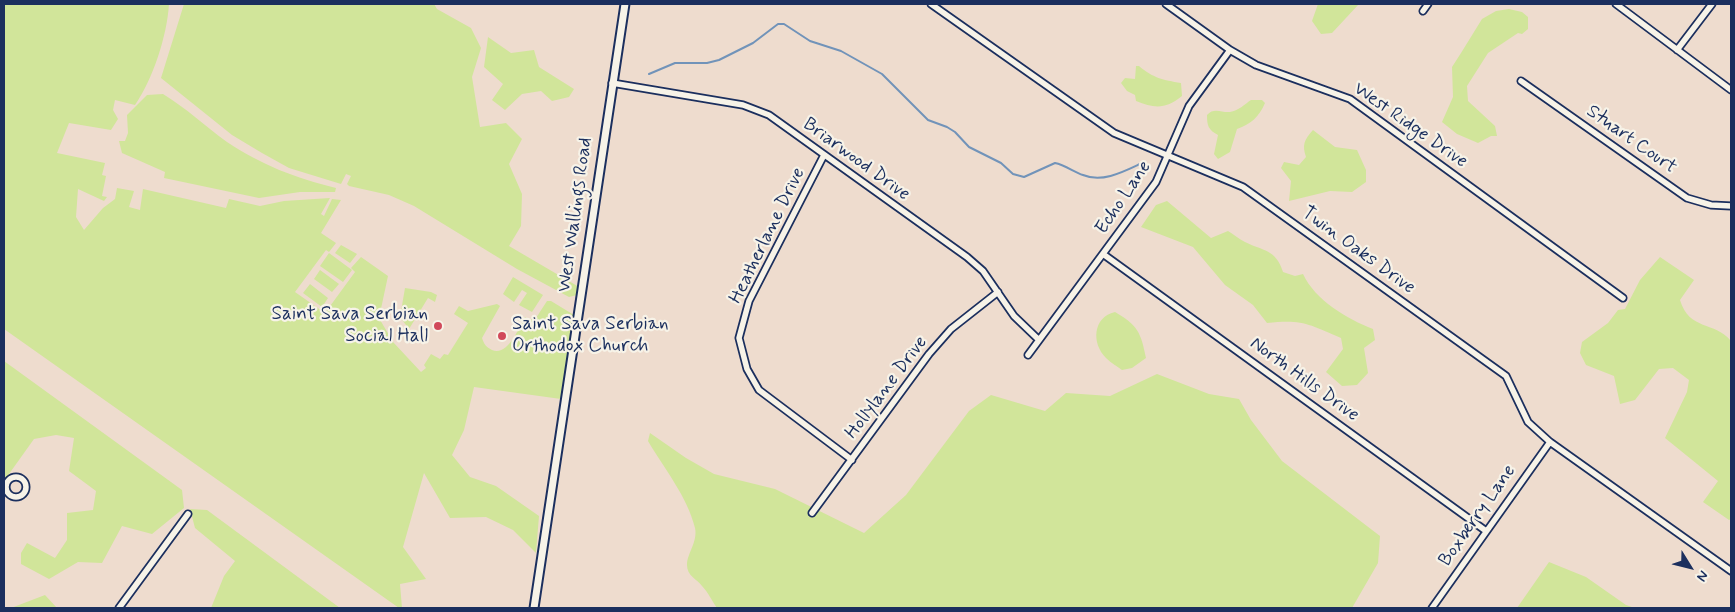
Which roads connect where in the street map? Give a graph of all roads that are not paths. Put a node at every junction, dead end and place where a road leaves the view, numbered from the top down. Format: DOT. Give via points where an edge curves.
graph roads {
  1 [pos="625,4"];
  2 [pos="931,4"];
  3 [pos="1166,4"];
  4 [pos="1428,4"];
  5 [pos="1616,4"];
  6 [pos="1712,4"];
  7 [pos="1423,11"];
  8 [pos="1230,50"];
  9 [pos="1677,50"];
  10 [pos="1521,81"];
  11 [pos="612,82"];
  12 [pos="1731,90"];
  13 [pos="824,156"];
  14 [pos="1169,156"];
  15 [pos="1731,206"];
  16 [pos="1103,254"];
  17 [pos="998,292"];
  18 [pos="1623,298"];
  19 [pos="1039,340"];
  20 [pos="1028,355"];
  21 [pos="1550,442"];
  22 [pos="852,460"];
  23 [pos="812,513"];
  24 [pos="188,514"];
  25 [pos="1486,531"];
  26 [pos="1731,571"];
  27 [pos="119,608"];
  28 [pos="534,608"];
  29 [pos="1432,608"];
  1 -- 11 [label="street, West Wallings Road"];
  2 -- 14 [label="street, Twin Oaks Drive" via="1114,134"];
  3 -- 8 [label="street, West Ridge Drive"];
  4 -- 7 [label="street"];
  5 -- 9 [label="street"];
  6 -- 9 [label="street"];
  8 -- 14 [label="street, Echo Lane" via="1189,106"];
  8 -- 18 [label="street, West Ridge Drive" via="1256,65 1350,99"];
  9 -- 12 [label="street"];
  10 -- 15 [label="street, Stuart Court" via="1688,198 1710,205"];
  11 -- 13 [label="street, Briarwood Drive" via="743,105 769,115"];
  11 -- 28 [label="street, West Wallings Road"];
  13 -- 17 [label="street, Briarwood Drive" via="967,257 983,271"];
  13 -- 22 [label="street, Heatherlane Drive" via="749,300 740,338 746,370 759,390"];
  14 -- 16 [label="street, Echo Lane" via="1156,182"];
  14 -- 21 [label="street, Twin Oaks Drive" via="1244,187 1506,376 1528,422"];
  16 -- 19 [label="street, Echo Lane"];
  16 -- 25 [label="street, North Hills Drive"];
  17 -- 19 [label="street, Briarwood Drive" via="1014,316"];
  17 -- 22 [label="street, Hollylane Drive" via="951,330 929,354"];
  19 -- 20 [label="street, Echo Lane"];
  21 -- 25 [label="street, Boxberry Lane"];
  21 -- 26 [label="street, Twin Oaks Drive"];
  22 -- 23 [label="street, Hollylane Drive"];
  24 -- 27 [label="street"];
  25 -- 29 [label="street, Boxberry Lane"];
}
